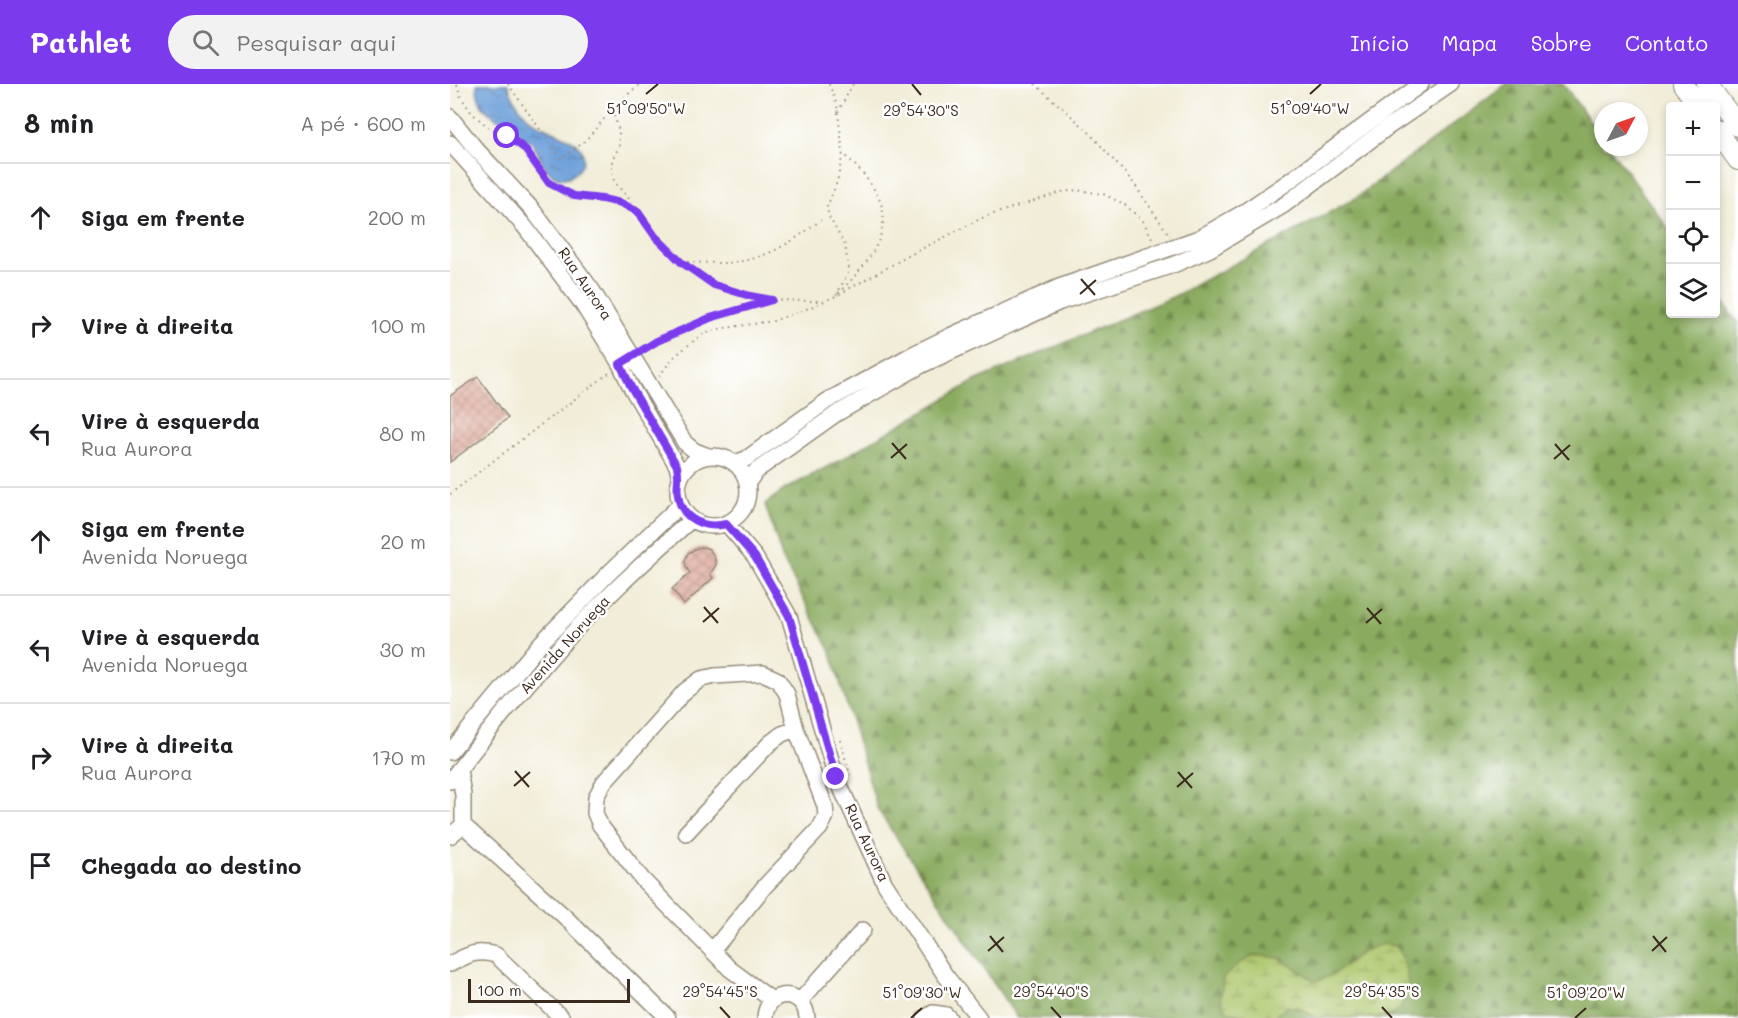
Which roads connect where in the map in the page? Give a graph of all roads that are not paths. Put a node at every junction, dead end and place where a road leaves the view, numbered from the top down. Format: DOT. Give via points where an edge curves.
graph roads {
  1 [pos="1421,84"];
  2 [pos="1451,84"];
  3 [pos="1683,84"];
  4 [pos="1707,84"];
  5 [pos="1696,102"];
  6 [pos="450,117"];
  7 [pos="1738,126"];
  8 [pos="1720,135"];
  9 [pos="450,142"];
  10 [pos="1738,160"];
  11 [pos="626,360"];
  12 [pos="708,456"];
  13 [pos="734,463"];
  14 [pos="680,478"];
  15 [pos="747,484"];
  16 [pos="680,505"];
  17 [pos="692,519"];
  18 [pos="726,524"];
  19 [pos="533,654"];
  20 [pos="498,719"];
  21 [pos="796,729"];
  22 [pos="450,752"];
  23 [pos="455,775"];
  24 [pos="463,825"];
  25 [pos="686,833"];
  26 [pos="450,836"];
  27 [pos="863,930"];
  28 [pos="712,951"];
  29 [pos="450,964"];
  30 [pos="772,1000"];
  31 [pos="800,1001"];
  32 [pos="562,1018"];
  33 [pos="668,1018"];
  34 [pos="765,1018"];
  35 [pos="807,1018"];
  36 [pos="925,1018"];
  37 [pos="949,1018"];
  38 [pos="979,1018"];
  1 -- 13 [label="street" via="1288,182 1200,238 1059,287 952,335 827,401 747,459"];
  2 -- 15 [label="street" via="1284,205 1210,249 1060,302 922,365 836,414 756,471"];
  3 -- 5 [label="main road"];
  4 -- 7 [label="main road"];
  6 -- 11 [label="street, Rua Aurora" via="539,218 592,290"];
  8 -- 10 [label="main road"];
  9 -- 11 [label="street, Rua Aurora" via="525,227"];
  11 -- 12 [label="street, Rua Aurora" via="650,387 685,443"];
  11 -- 14 [label="street, Rua Aurora" via="631,387 677,466"];
  12 -- 13 [label="street"];
  12 -- 14 [label="street" via="691,463"];
  13 -- 15 [label="street"];
  14 -- 16 [label="street"];
  15 -- 18 [label="street" via="745,504"];
  16 -- 17 [label="street"];
  16 -- 19 [label="street, Avenida Noruega"];
  17 -- 18 [label="street" via="708,526"];
  17 -- 20 [label="street, Avenida Noruega" via="620,585"];
  18 -- 38 [label="street, Rua Aurora" via="755,557 789,616 836,777 885,884 945,975"];
  19 -- 20 [label="street" via="540,660 538,666 503,707"];
  19 -- 22 [label="street, Avenida Noruega"];
  20 -- 23 [label="street, Avenida Noruega"];
  21 -- 25 [label="street" via="770,743"];
  21 -- 28 [label="street" via="826,816"];
  21 -- 28 [label="street" via="787,694 778,681 763,673 701,679 685,691 604,782 596,797 595,813 600,825 643,880"];
  23 -- 24 [label="street" via="463,795"];
  24 -- 26 [label="street"];
  24 -- 33 [label="street"];
  27 -- 31 [label="street"];
  28 -- 30 [label="street"];
  29 -- 32 [label="street" via="475,952 496,955"];
  30 -- 31 [label="street" via="783,996"];
  30 -- 34 [label="street"];
  31 -- 35 [label="street"];
  36 -- 37 [label="street" via="933,1013"];
}
